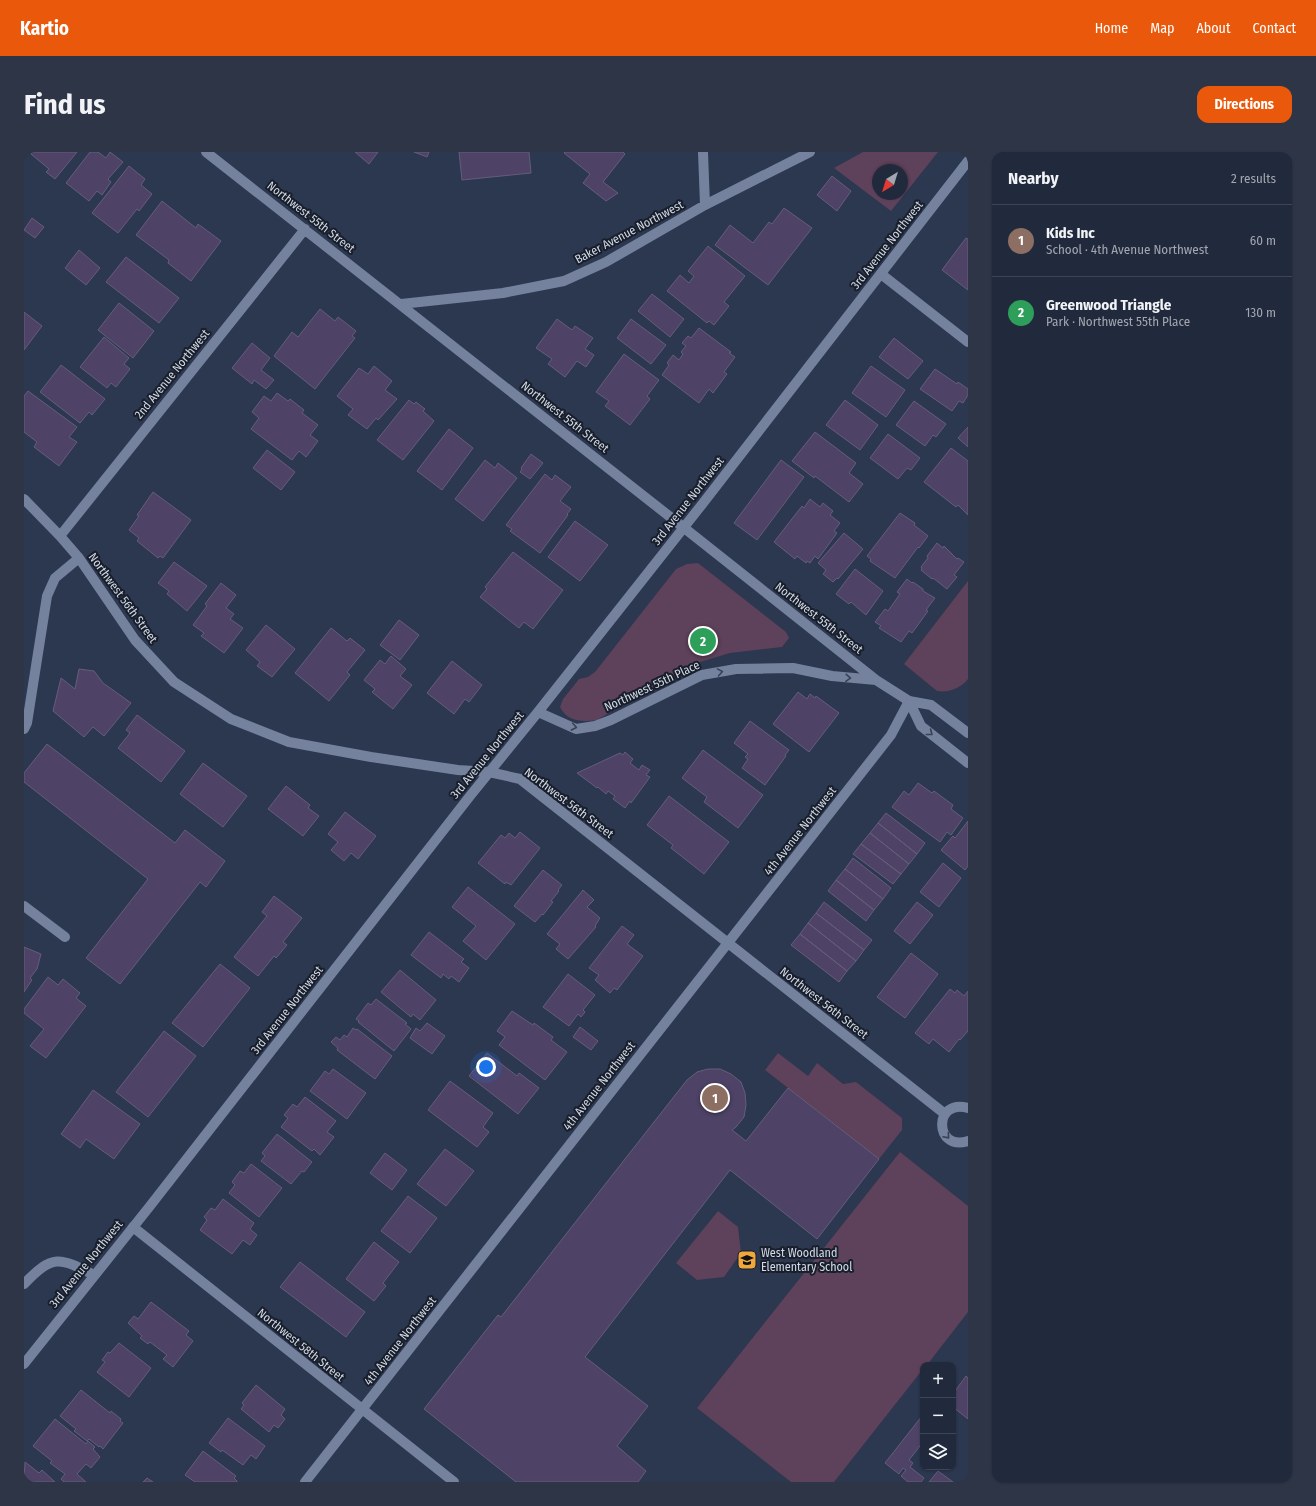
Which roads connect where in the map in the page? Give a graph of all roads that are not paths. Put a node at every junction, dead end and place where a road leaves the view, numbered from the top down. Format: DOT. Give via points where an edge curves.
graph roads {
  1 [pos="206,152"];
  2 [pos="704,152"];
  3 [pos="810,152"];
  4 [pos="968,160"];
  5 [pos="705,205"];
  6 [pos="305,229"];
  7 [pos="881,274"];
  8 [pos="402,304"];
  9 [pos="968,342"];
  10 [pos="24,499"];
  11 [pos="683,527"];
  12 [pos="60,536"];
  13 [pos="79,558"];
  14 [pos="876,680"];
  15 [pos="909,702"];
  16 [pos="538,712"];
  17 [pos="24,729"];
  18 [pos="968,733"];
  19 [pos="968,763"];
  20 [pos="489,772"];
  21 [pos="24,906"];
  22 [pos="65,937"];
  23 [pos="727,943"];
  24 [pos="968,1108"];
  25 [pos="945,1114"];
  26 [pos="968,1141"];
  27 [pos="133,1227"];
  28 [pos="94,1275"];
  29 [pos="24,1284"];
  30 [pos="24,1364"];
  31 [pos="362,1410"];
  32 [pos="305,1482"];
  33 [pos="454,1482"];
  1 -- 6 [label="street, Northwest 55th Street"];
  2 -- 5 [label="street"];
  3 -- 5 [label="street, Baker Avenue Northwest"];
  4 -- 7 [label="street, 3rd Avenue Northwest"];
  5 -- 8 [label="street, Baker Avenue Northwest" via="606,262 564,281 509,292"];
  6 -- 8 [label="street, Northwest 55th Street"];
  6 -- 12 [label="street, 2nd Avenue Northwest"];
  7 -- 9 [label="street"];
  7 -- 11 [label="street, 3rd Avenue Northwest"];
  8 -- 11 [label="street, Northwest 55th Street"];
  10 -- 12 [label="street, Northwest 56th Street"];
  11 -- 14 [label="street, Northwest 55th Street"];
  11 -- 16 [label="street, 3rd Avenue Northwest"];
  12 -- 13 [label="street, Northwest 56th Street"];
  13 -- 17 [label="street" via="55,578 47,596"];
  13 -- 20 [label="street, Northwest 56th Street" via="134,640 164,672 174,682 231,719 289,742 371,757"];
  14 -- 15 [label="street, Northwest 55th Street"];
  16 -- 14 [label="street, Northwest 55th Place, one-way" via="576,729 594,726 702,675 736,669 793,668 832,676"];
  15 -- 18 [label="street, Northwest 55th Street" via="931,705"];
  15 -- 19 [label="street, one-way" via="920,726"];
  15 -- 23 [label="street, 4th Avenue Northwest" via="891,735"];
  16 -- 20 [label="street, 3rd Avenue Northwest"];
  20 -- 23 [label="street, Northwest 56th Street" via="520,779"];
  20 -- 27 [label="street, 3rd Avenue Northwest"];
  21 -- 22 [label="street"];
  23 -- 25 [label="street, Northwest 56th Street"];
  23 -- 31 [label="street, 4th Avenue Northwest"];
  24 -- 25 [label="street" via="956,1106"];
  25 -- 26 [label="street, one-way" via="942,1125 946,1137 957,1143"];
  27 -- 28 [label="street, 3rd Avenue Northwest"];
  27 -- 31 [label="street, Northwest 58th Street"];
  28 -- 29 [label="street" via="70,1263 56,1261 41,1268"];
  28 -- 30 [label="street, 3rd Avenue Northwest"];
  31 -- 32 [label="street, 4th Avenue Northwest"];
  31 -- 33 [label="street, Northwest 58th Street"];
}
